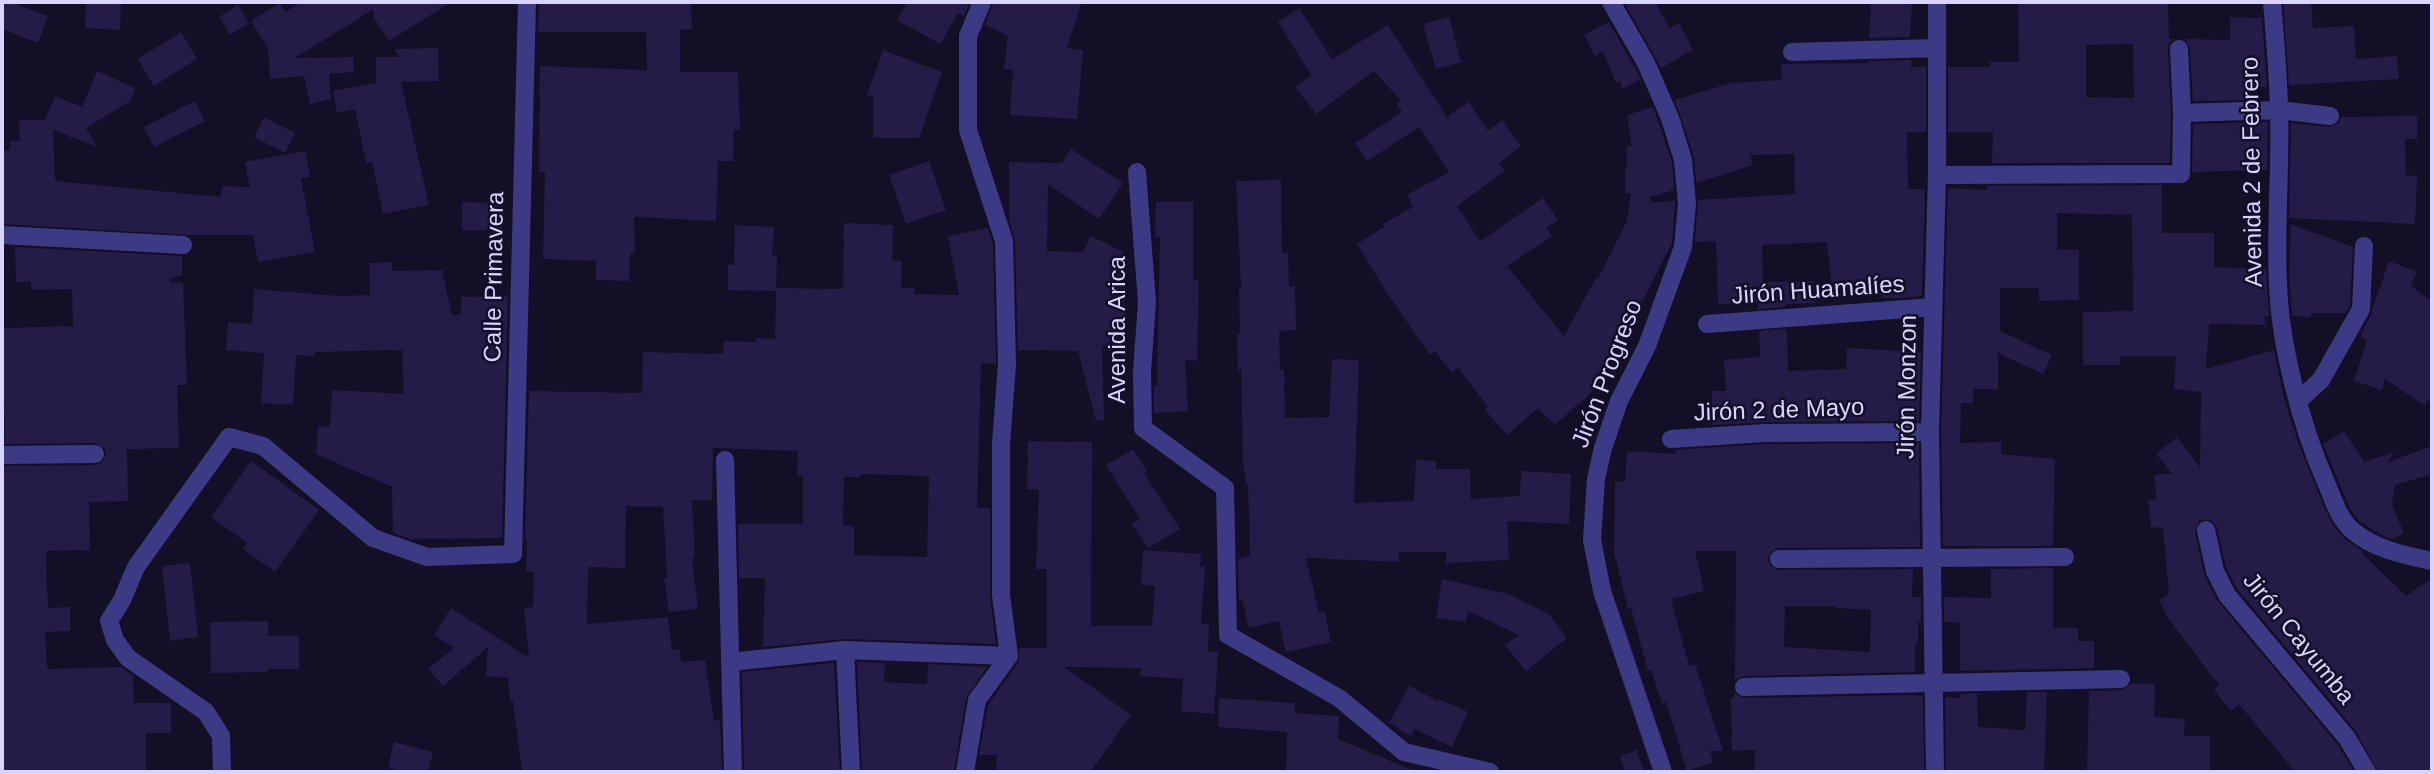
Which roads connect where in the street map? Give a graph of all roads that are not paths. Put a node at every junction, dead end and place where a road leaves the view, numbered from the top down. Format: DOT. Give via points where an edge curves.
graph roads {
  1 [pos="527,2"];
  2 [pos="982,2"];
  3 [pos="1611,2"];
  4 [pos="1937,2"];
  5 [pos="2272,2"];
  6 [pos="1937,48"];
  7 [pos="2179,49"];
  8 [pos="1792,52"];
  9 [pos="2279,110"];
  10 [pos="2182,113"];
  11 [pos="2330,116"];
  12 [pos="1137,172"];
  13 [pos="1937,175"];
  14 [pos="2,235"];
  15 [pos="183,245"];
  16 [pos="2364,246"];
  17 [pos="1933,307"];
  18 [pos="1707,324"];
  19 [pos="2298,401"];
  20 [pos="1930,432"];
  21 [pos="1671,439"];
  22 [pos="95,454"];
  23 [pos="2,455"];
  24 [pos="725,460"];
  25 [pos="2206,530"];
  26 [pos="2065,556"];
  27 [pos="1779,559"];
  28 [pos="1933,559"];
  29 [pos="2432,561"];
  30 [pos="845,650"];
  31 [pos="1009,656"];
  32 [pos="730,662"];
  33 [pos="2121,679"];
  34 [pos="1935,683"];
  35 [pos="1744,687"];
  36 [pos="222,772"];
  37 [pos="733,772"];
  38 [pos="851,772"];
  39 [pos="965,772"];
  40 [pos="1490,772"];
  41 [pos="1662,772"];
  42 [pos="1935,772"];
  43 [pos="2367,772"];
  1 -- 36 [label="street, Calle Primavera" via="513,554 427,557 373,538 263,446 229,437 136,567 109,621 115,640 128,657 206,712 221,736"];
  2 -- 31 [label="street" via="968,36 968,130 1004,240 1007,365 1001,443 1001,595"];
  3 -- 41 [label="street, Jirón Progreso" via="1646,63 1670,118 1683,160 1687,204 1683,247 1603,448 1592,540 1602,591"];
  4 -- 6 [label="street, Jirón Monzon"];
  5 -- 9 [label="street, Avenida 2 de Febrero"];
  6 -- 8 [label="street"];
  6 -- 13 [label="street, Jirón Monzon"];
  7 -- 10 [label="street"];
  9 -- 10 [label="street"];
  9 -- 11 [label="street"];
  9 -- 19 [label="street, Avenida 2 de Febrero" via="2278,286"];
  10 -- 13 [label="street" via="2181,174"];
  12 -- 40 [label="street, Avenida Arica" via="1147,302 1143,428 1225,488 1228,635 1339,698 1404,752"];
  13 -- 17 [label="street, Jirón Monzon"];
  14 -- 15 [label="street"];
  16 -- 19 [label="street" via="2361,309 2321,380"];
  17 -- 18 [label="street, Jirón Huamalíes"];
  17 -- 20 [label="street, Jirón Monzon"];
  19 -- 29 [label="street, Avenida 2 de Febrero" via="2316,459 2351,530 2377,546"];
  20 -- 21 [label="street, Jirón 2 de Mayo"];
  20 -- 28 [label="street, Jirón Monzon"];
  22 -- 23 [label="street"];
  24 -- 32 [label="street"];
  25 -- 43 [label="street, Jirón Cayumba" via="2215,571 2227,595 2347,738"];
  26 -- 28 [label="street"];
  27 -- 28 [label="street"];
  28 -- 34 [label="street, Jirón Monzon"];
  30 -- 31 [label="street"];
  30 -- 32 [label="street"];
  30 -- 38 [label="street"];
  31 -- 39 [label="street" via="977,700"];
  32 -- 37 [label="street"];
  33 -- 34 [label="street"];
  34 -- 35 [label="street"];
  34 -- 42 [label="street, Jirón Monzon"];
}
